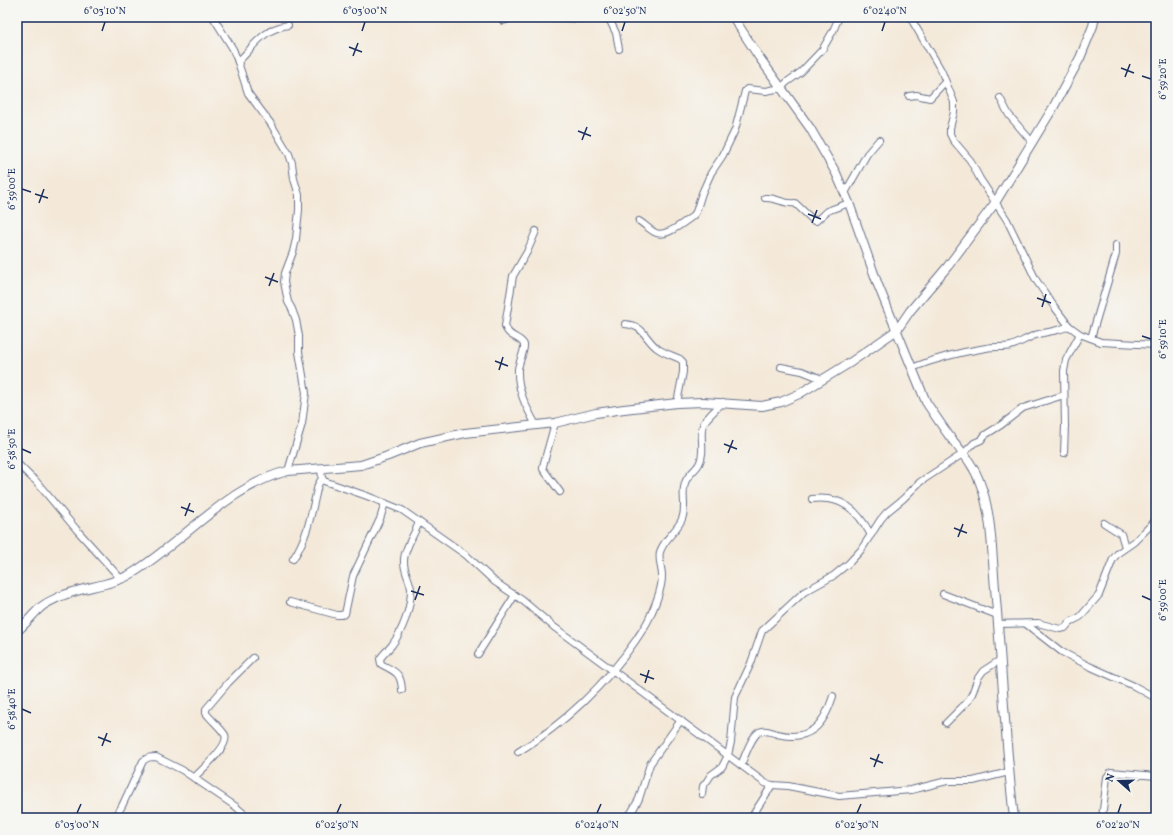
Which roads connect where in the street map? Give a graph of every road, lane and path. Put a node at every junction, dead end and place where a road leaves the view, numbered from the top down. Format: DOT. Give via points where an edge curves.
graph roads {
  1 [pos="213,17"];
  2 [pos="514,17"];
  3 [pos="544,17"];
  4 [pos="608,17"];
  5 [pos="733,17"];
  6 [pos="839,17"];
  7 [pos="910,17"];
  8 [pos="1094,17"];
  9 [pos="503,21"];
  10 [pos="288,25"];
  11 [pos="619,50"];
  12 [pos="238,62"];
  13 [pos="945,82"];
  14 [pos="781,88"];
  15 [pos="909,96"];
  16 [pos="1000,98"];
  17 [pos="879,140"];
  18 [pos="1032,142"];
  19 [pos="845,193"];
  20 [pos="765,198"];
  21 [pos="995,202"];
  22 [pos="849,203"];
  23 [pos="639,220"];
  24 [pos="536,231"];
  25 [pos="1116,245"];
  26 [pos="625,324"];
  27 [pos="1069,326"];
  28 [pos="897,330"];
  29 [pos="1080,334"];
  30 [pos="1091,338"];
  31 [pos="1156,344"];
  32 [pos="780,367"];
  33 [pos="912,368"];
  34 [pos="822,379"];
  35 [pos="1064,395"];
  36 [pos="723,402"];
  37 [pos="677,403"];
  38 [pos="555,423"];
  39 [pos="536,425"];
  40 [pos="964,453"];
  41 [pos="1064,453"];
  42 [pos="17,463"];
  43 [pos="321,469"];
  44 [pos="288,471"];
  45 [pos="322,478"];
  46 [pos="560,492"];
  47 [pos="812,500"];
  48 [pos="385,503"];
  49 [pos="419,522"];
  50 [pos="1104,523"];
  51 [pos="1155,523"];
  52 [pos="870,535"];
  53 [pos="1125,547"];
  54 [pos="293,559"];
  55 [pos="121,579"];
  56 [pos="943,594"];
  57 [pos="515,595"];
  58 [pos="290,602"];
  59 [pos="998,619"];
  60 [pos="1026,624"];
  61 [pos="17,632"];
  62 [pos="478,654"];
  63 [pos="253,658"];
  64 [pos="1000,660"];
  65 [pos="612,670"];
  66 [pos="402,690"];
  67 [pos="834,696"];
  68 [pos="1156,698"];
  69 [pos="681,720"];
  70 [pos="946,723"];
  71 [pos="518,752"];
  72 [pos="728,755"];
  73 [pos="741,765"];
  74 [pos="1009,772"];
  75 [pos="1156,776"];
  76 [pos="194,778"];
  77 [pos="772,785"];
  78 [pos="702,794"];
  79 [pos="246,817"];
  80 [pos="115,818"];
  81 [pos="625,818"];
  82 [pos="751,818"];
  83 [pos="1014,818"];
  84 [pos="1102,818"];
  1 -- 12 [label="street"];
  2 -- 9 [label="street"];
  3 -- 4 [label="street"];
  4 -- 11 [label="street" via="616,33"];
  5 -- 14 [label="street"];
  6 -- 14 [label="street" via="822,50"];
  7 -- 13 [label="street" via="941,70"];
  8 -- 18 [label="street" via="1080,58"];
  10 -- 12 [label="street" via="269,31"];
  12 -- 44 [label="street" via="248,93 289,154 299,195 296,239 284,282 288,302 296,320 306,393 302,424"];
  13 -- 15 [label="street" via="930,98"];
  13 -- 21 [label="street" via="954,102 950,134 970,160"];
  14 -- 19 [label="street" via="810,128"];
  14 -- 23 [label="street" via="744,91 732,136 711,173 693,216 662,234 654,233"];
  16 -- 18 [label="street" via="1009,115"];
  17 -- 19 [label="street" via="867,154"];
  18 -- 21 [label="street"];
  19 -- 22 [label="street"];
  20 -- 22 [label="street" via="776,198 790,204 795,202 814,221 827,211"];
  21 -- 27 [label="street" via="1007,220 1036,280"];
  21 -- 28 [label="street"];
  22 -- 28 [label="street"];
  24 -- 39 [label="street" via="513,276 505,326 510,334 524,345 518,368 520,392"];
  25 -- 30 [label="street" via="1116,254"];
  26 -- 37 [label="street" via="638,327 656,347 683,362"];
  27 -- 29 [label="street"];
  27 -- 33 [label="street" via="1023,339 1011,346 989,347 928,361"];
  28 -- 33 [label="street"];
  28 -- 34 [label="street"];
  29 -- 30 [label="street"];
  29 -- 35 [label="street" via="1066,360"];
  30 -- 31 [label="street" via="1102,342"];
  32 -- 34 [label="street" via="802,371"];
  33 -- 40 [label="street" via="926,402"];
  34 -- 36 [label="street" via="781,402 762,406"];
  35 -- 40 [label="street" via="1023,408"];
  35 -- 41 [label="street"];
  36 -- 37 [label="street"];
  36 -- 65 [label="street" via="702,426 700,464 685,483 682,519 666,540 660,553 662,577 651,615"];
  37 -- 38 [label="street" via="596,413"];
  38 -- 39 [label="street"];
  38 -- 46 [label="street" via="543,469"];
  39 -- 43 [label="street" via="465,433 420,442 361,465"];
  40 -- 52 [label="street" via="915,487 887,512"];
  40 -- 59 [label="street" via="980,483 986,503"];
  42 -- 55 [label="street" via="35,480"];
  43 -- 44 [label="street"];
  43 -- 45 [label="street"];
  44 -- 55 [label="street" via="279,473 229,499 159,555"];
  45 -- 48 [label="street" via="329,483"];
  45 -- 54 [label="street" via="301,548"];
  47 -- 52 [label="street" via="830,499 851,508 864,522"];
  48 -- 49 [label="street" via="402,510"];
  48 -- 58 [label="street" via="353,576 345,614 337,615"];
  49 -- 57 [label="street" via="466,555 495,582"];
  49 -- 66 [label="street" via="404,556 411,590 410,602 405,619 392,644 380,659 381,664 398,675"];
  50 -- 53 [label="street" via="1121,534"];
  51 -- 53 [label="street"];
  52 -- 72 [label="street" via="861,550 840,570 804,592 762,631 735,698"];
  53 -- 60 [label="street" via="1113,559 1099,595 1080,617 1065,628 1038,623"];
  55 -- 61 [label="street" via="60,596 42,606"];
  56 -- 59 [label="street"];
  57 -- 62 [label="street"];
  57 -- 65 [label="street"];
  59 -- 60 [label="street"];
  59 -- 64 [label="street"];
  60 -- 68 [label="street" via="1062,652"];
  63 -- 76 [label="street" via="206,708 206,713 225,735 226,741"];
  64 -- 70 [label="street" via="983,671 968,702"];
  64 -- 74 [label="street"];
  65 -- 69 [label="street"];
  65 -- 71 [label="street" via="564,718"];
  67 -- 73 [label="street" via="825,718 806,734 790,736 761,731 753,740"];
  69 -- 72 [label="street"];
  69 -- 81 [label="street" via="650,764 639,799"];
  72 -- 73 [label="street"];
  72 -- 78 [label="street" via="722,767 711,775 703,786"];
  73 -- 77 [label="street" via="765,783"];
  74 -- 77 [label="street" via="973,781 947,781 911,790 839,796"];
  74 -- 83 [label="street"];
  75 -- 84 [label="street" via="1110,772 1107,777"];
  76 -- 79 [label="street"];
  76 -- 80 [label="street" via="156,757 148,757 143,760"];
  77 -- 82 [label="street"];
}
